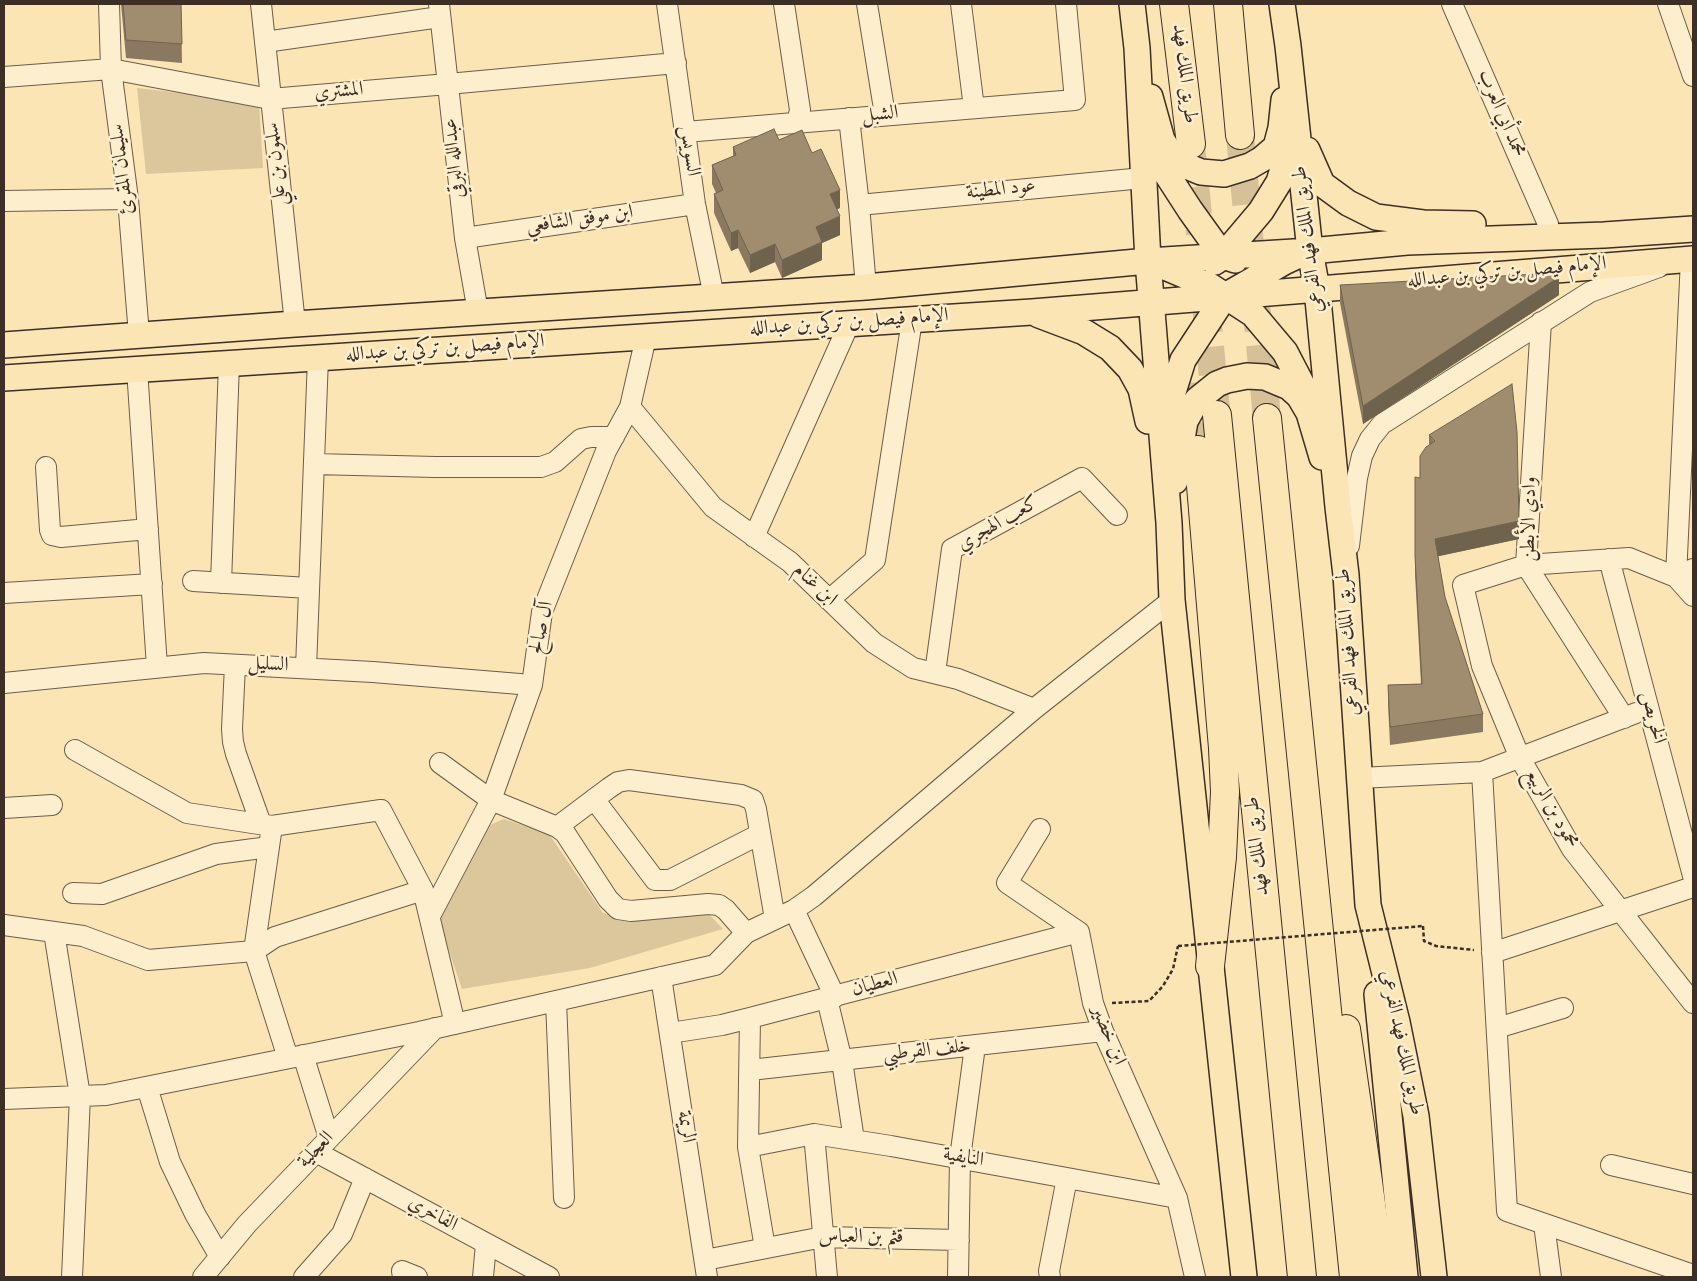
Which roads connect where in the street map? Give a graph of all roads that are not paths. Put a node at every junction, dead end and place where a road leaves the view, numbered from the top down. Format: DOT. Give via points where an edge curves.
graph roads {
  1 [pos="109,4"];
  2 [pos="262,4"];
  3 [pos="668,4"];
  4 [pos="784,4"];
  5 [pos="867,4"];
  6 [pos="961,4"];
  7 [pos="1066,4"];
  8 [pos="1132,4"];
  9 [pos="1174,4"];
  10 [pos="1228,4"];
  11 [pos="1282,4"];
  12 [pos="1452,4"];
  13 [pos="1668,4"];
  14 [pos="439,10"];
  15 [pos="1686,33"];
  16 [pos="265,42"];
  17 [pos="1288,46"];
  18 [pos="1137,48"];
  19 [pos="676,62"];
  20 [pos="111,69"];
  21 [pos="1693,76"];
  22 [pos="4,77"];
  23 [pos="448,84"];
  24 [pos="270,99"];
  25 [pos="974,108"];
  26 [pos="885,115"];
  27 [pos="849,118"];
  28 [pos="797,122"];
  29 [pos="686,132"];
  30 [pos="1240,135"];
  31 [pos="1191,144"];
  32 [pos="1143,178"];
  33 [pos="128,199"];
  34 [pos="4,201"];
  35 [pos="695,204"];
  36 [pos="859,205"];
  37 [pos="1548,224"];
  38 [pos="1693,229"];
  39 [pos="1604,235"];
  40 [pos="465,238"];
  41 [pos="1310,250"];
  42 [pos="1223,256"];
  43 [pos="1687,259"];
  44 [pos="1148,261"];
  45 [pos="1268,271"];
  46 [pos="1194,278"];
  47 [pos="866,287"];
  48 [pos="1317,289"];
  49 [pos="1225,296"];
  50 [pos="714,297"];
  51 [pos="1151,303"];
  52 [pos="478,312"];
  53 [pos="1032,312"];
  54 [pos="912,320"];
  55 [pos="1541,322"];
  56 [pos="295,324"];
  57 [pos="849,324"];
  58 [pos="139,335"];
  59 [pos="646,337"];
  60 [pos="4,345"];
  61 [pos="318,358"];
  62 [pos="229,363"];
  63 [pos="138,369"];
  64 [pos="4,378"];
  65 [pos="630,407"];
  66 [pos="1217,416"];
  67 [pos="1266,418"];
  68 [pos="614,437"];
  69 [pos="1198,450"];
  70 [pos="314,464"];
  71 [pos="46,467"];
  72 [pos="1687,486"];
  73 [pos="1338,507"];
  74 [pos="1117,515"];
  75 [pos="1169,524"];
  76 [pos="148,529"];
  77 [pos="754,537"];
  78 [pos="1610,559"];
  79 [pos="1526,565"];
  80 [pos="1685,573"];
  81 [pos="1346,575"];
  82 [pos="193,581"];
  83 [pos="221,583"];
  84 [pos="152,584"];
  85 [pos="310,588"];
  86 [pos="4,593"];
  87 [pos="1693,596"];
  88 [pos="829,600"];
  89 [pos="1172,600"];
  90 [pos="235,665"];
  91 [pos="157,667"];
  92 [pos="306,668"];
  93 [pos="935,674"];
  94 [pos="4,683"];
  95 [pos="532,685"];
  96 [pos="1295,707"];
  97 [pos="1034,709"];
  98 [pos="1649,709"];
  99 [pos="1624,718"];
  100 [pos="75,750"];
  101 [pos="1520,758"];
  102 [pos="440,762"];
  103 [pos="1482,772"];
  104 [pos="1359,778"];
  105 [pos="594,799"];
  106 [pos="491,800"];
  107 [pos="52,805"];
  108 [pos="4,808"];
  109 [pos="267,825"];
  110 [pos="557,827"];
  111 [pos="1040,829"];
  112 [pos="760,834"];
  113 [pos="269,847"];
  114 [pos="1693,876"];
  115 [pos="1693,887"];
  116 [pos="424,890"];
  117 [pos="73,893"];
  118 [pos="1368,905"];
  119 [pos="794,910"];
  120 [pos="1621,911"];
  121 [pos="430,916"];
  122 [pos="775,919"];
  123 [pos="4,925"];
  124 [pos="54,932"];
  125 [pos="1080,932"];
  126 [pos="746,933"];
  127 [pos="254,951"];
  128 [pos="1492,953"];
  129 [pos="1210,966"];
  130 [pos="661,977"];
  131 [pos="831,998"];
  132 [pos="556,1001"];
  133 [pos="1693,1003"];
  134 [pos="1562,1008"];
  135 [pos="750,1018"];
  136 [pos="455,1024"];
  137 [pos="435,1028"];
  138 [pos="1497,1028"];
  139 [pos="1103,1031"];
  140 [pos="670,1033"];
  141 [pos="975,1046"];
  142 [pos="295,1057"];
  143 [pos="842,1060"];
  144 [pos="750,1070"];
  145 [pos="147,1087"];
  146 [pos="80,1096"];
  147 [pos="4,1099"];
  148 [pos="814,1134"];
  149 [pos="854,1140"];
  150 [pos="323,1145"];
  151 [pos="748,1146"];
  152 [pos="1231,1153"];
  153 [pos="960,1158"];
  154 [pos="1611,1164"];
  155 [pos="365,1178"];
  156 [pos="1066,1178"];
  157 [pos="1693,1184"];
  158 [pos="564,1198"];
  159 [pos="1177,1198"];
  160 [pos="1544,1224"];
  161 [pos="823,1237"];
  162 [pos="959,1240"];
  163 [pos="486,1244"];
  164 [pos="764,1248"];
  165 [pos="220,1257"];
  166 [pos="706,1268"];
  167 [pos="1673,1273"];
  168 [pos="1693,1275"];
  169 [pos="72,1277"];
  170 [pos="203,1277"];
  171 [pos="304,1277"];
  172 [pos="403,1277"];
  173 [pos="417,1277"];
  174 [pos="483,1277"];
  175 [pos="549,1277"];
  176 [pos="827,1277"];
  177 [pos="958,1277"];
  178 [pos="1050,1277"];
  179 [pos="1195,1277"];
  180 [pos="1244,1277"];
  181 [pos="1262,1277"];
  182 [pos="1302,1277"];
  183 [pos="1354,1277"];
  184 [pos="1381,1277"];
  185 [pos="1405,1277"];
  186 [pos="1434,1277"];
  187 [pos="1551,1277"];
  1 -- 20 [label="street, سليمان المقرئ"];
  2 -- 16 [label="street, سلمون بن علي"];
  3 -- 19 [label="street, السويس"];
  4 -- 28 [label="street" via="800,110"];
  5 -- 26 [label="street"];
  6 -- 25 [label="street"];
  7 -- 25 [label="street, الشبل" via="1075,100"];
  8 -- 18 [label="main road"];
  9 -- 31 [label="highway, طريق الملك فهد"];
  10 -- 30 [label="highway"];
  11 -- 17 [label="main road, طريق الملك فهد الفرعي"];
  12 -- 37 [label="street, محمد أبي العرب"];
  13 -- 15 [label="street"];
  14 -- 16 [label="street"];
  14 -- 23 [label="street, عبدالله البرقي"];
  15 -- 21 [label="street"];
  16 -- 24 [label="street, سلمون بن علي"];
  17 -- 18 [label="main road" via="1281,128 1276,146 1250,166 1224,174 1201,172 1189,167 1168,150 1162,140"];
  17 -- 37 [label="main road" via="1308,154 1322,184 1348,203 1376,217 1423,223"];
  17 -- 41 [label="main road, طريق الملك فهد الفرعي"];
  17 -- 42 [label="main road" via="1288,135 1286,159 1279,182 1261,211"];
  18 -- 32 [label="main road"];
  18 -- 42 [label="main road" via="1157,159"];
  19 -- 23 [label="street, المشتري"];
  19 -- 29 [label="street, السويس"];
  20 -- 22 [label="street, المشتري"];
  20 -- 24 [label="street, المشتري"];
  20 -- 33 [label="street, سليمان المقرئ"];
  23 -- 24 [label="street, المشتري"];
  23 -- 40 [label="street, عبدالله البرقي"];
  24 -- 56 [label="street, سلمون بن علي"];
  25 -- 26 [label="street, الشبل"];
  26 -- 27 [label="street, الشبل"];
  27 -- 28 [label="street, الشبل"];
  27 -- 36 [label="street"];
  28 -- 29 [label="street, الشبل"];
  29 -- 35 [label="street, السويس"];
  32 -- 36 [label="street, عود المطينة"];
  32 -- 44 [label="main road"];
  33 -- 34 [label="street"];
  33 -- 58 [label="street, سليمان المقرئ"];
  35 -- 40 [label="street, ابن موفق الشافعي"];
  35 -- 50 [label="street, السويس"];
  36 -- 47 [label="street"];
  37 -- 39 [label="main road"];
  38 -- 39 [label="main road, الإمام فيصل بن تركي بن عبدالله"];
  39 -- 41 [label="main road, الإمام فيصل بن تركي بن عبدالله" via="1407,242"];
  40 -- 52 [label="street, عبدالله البرقي"];
  41 -- 42 [label="main road, الإمام فيصل بن تركي بن عبدالله"];
  41 -- 45 [label="main road"];
  41 -- 48 [label="main road, طريق الملك فهد الفرعي"];
  42 -- 44 [label="main road, الإمام فيصل بن تركي بن عبدالله"];
  42 -- 45 [label="main road"];
  42 -- 46 [label="main road"];
  43 -- 48 [label="main road, الإمام فيصل بن تركي بن عبدالله"];
  43 -- 55 [label="street" via="1590,292"];
  43 -- 72 [label="street"];
  44 -- 46 [label="main road"];
  44 -- 47 [label="main road, الإمام فيصل بن تركي بن عبدالله"];
  44 -- 51 [label="main road"];
  45 -- 48 [label="main road"];
  45 -- 49 [label="main road"];
  46 -- 49 [label="main road"];
  46 -- 51 [label="main road"];
  47 -- 50 [label="main road, الإمام فيصل بن تركي بن عبدالله"];
  48 -- 49 [label="main road, الإمام فيصل بن تركي بن عبدالله"];
  48 -- 73 [label="main road, طريق الملك فهد الفرعي"];
  49 -- 51 [label="main road, الإمام فيصل بن تركي بن عبدالله"];
  49 -- 73 [label="main road" via="1253,314 1290,360 1314,408"];
  49 -- 75 [label="main road" via="1183,360 1173,392"];
  50 -- 52 [label="main road, الإمام فيصل بن تركي بن عبدالله"];
  51 -- 53 [label="main road, الإمام فيصل بن تركي بن عبدالله"];
  51 -- 75 [label="main road"];
  52 -- 56 [label="main road, الإمام فيصل بن تركي بن عبدالله"];
  53 -- 54 [label="main road, الإمام فيصل بن تركي بن عبدالله"];
  53 -- 75 [label="main road" via="1084,332 1110,348 1130,369 1141,389"];
  54 -- 57 [label="main road, الإمام فيصل بن تركي بن عبدالله"];
  54 -- 88 [label="street" via="875,560"];
  55 -- 79 [label="street, وادي الأبطن"];
  55 -- 81 [label="street" via="1382,424 1370,439 1357,478"];
  56 -- 58 [label="main road, الإمام فيصل بن تركي بن عبدالله"];
  57 -- 59 [label="main road, الإمام فيصل بن تركي بن عبدالله"];
  57 -- 77 [label="street"];
  58 -- 60 [label="main road, الإمام فيصل بن تركي بن عبدالله"];
  59 -- 61 [label="main road, الإمام فيصل بن تركي بن عبدالله"];
  59 -- 65 [label="street, آل صالح"];
  61 -- 62 [label="main road, الإمام فيصل بن تركي بن عبدالله"];
  61 -- 70 [label="street"];
  62 -- 63 [label="main road, الإمام فيصل بن تركي بن عبدالله"];
  62 -- 83 [label="street"];
  63 -- 64 [label="main road, الإمام فيصل بن تركي بن عبدالله"];
  63 -- 76 [label="street"];
  65 -- 68 [label="street, آل صالح"];
  65 -- 77 [label="street, ابن غنام" via="713,507"];
  66 -- 182 [label="highway, طريق الملك فهد"];
  67 -- 96 [label="highway"];
  68 -- 70 [label="street" via="581,439 555,462 541,466"];
  68 -- 95 [label="street, آل صالح" via="542,612"];
  69 -- 129 [label="highway" via="1225,792 1222,857"];
  70 -- 85 [label="street"];
  71 -- 76 [label="street" via="52,535 61,537"];
  72 -- 80 [label="street"];
  73 -- 75 [label="main road" via="1309,413 1299,396 1276,380 1247,376 1217,384 1197,400 1185,421"];
  73 -- 81 [label="main road, طريق الملك فهد الفرعي"];
  74 -- 93 [label="street, كعب الهجري" via="1082,478 952,549"];
  75 -- 89 [label="main road"];
  76 -- 84 [label="street"];
  77 -- 88 [label="street, ابن غنام" via="790,562"];
  78 -- 79 [label="street"];
  78 -- 80 [label="street" via="1629,558"];
  78 -- 98 [label="street, الخريص"];
  79 -- 99 [label="street, وادي الأبطن"];
  79 -- 101 [label="street, محمود بن الربيع" via="1463,585 1482,666"];
  80 -- 87 [label="street"];
  81 -- 104 [label="main road, طريق الملك فهد الفرعي"];
  82 -- 83 [label="street"];
  83 -- 85 [label="street"];
  84 -- 86 [label="street"];
  84 -- 91 [label="street"];
  85 -- 92 [label="street"];
  88 -- 93 [label="street, ابن غنام" via="874,643 913,668"];
  89 -- 97 [label="street"];
  89 -- 129 [label="main road"];
  90 -- 91 [label="street, السليل" via="204,663"];
  90 -- 92 [label="street, السليل"];
  90 -- 109 [label="street" via="233,742"];
  91 -- 94 [label="street, السليل"];
  92 -- 95 [label="street, السليل"];
  93 -- 97 [label="street, ابن غنام" via="958,679"];
  95 -- 106 [label="street, آل صالح"];
  96 -- 183 [label="highway"];
  96 -- 184 [label="highway"];
  97 -- 119 [label="street"];
  98 -- 99 [label="street"];
  98 -- 114 [label="street, الخريص"];
  99 -- 101 [label="street"];
  100 -- 109 [label="street" via="187,813"];
  101 -- 103 [label="street"];
  101 -- 120 [label="street, محمود بن الربيع" via="1572,848"];
  102 -- 106 [label="street"];
  103 -- 104 [label="street"];
  103 -- 128 [label="street"];
  104 -- 118 [label="main road, طريق الملك فهد الفرعي"];
  105 -- 110 [label="street"];
  105 -- 112 [label="street" via="618,782 629,780 741,795 753,800"];
  105 -- 112 [label="street" via="655,880 670,880"];
  106 -- 110 [label="street"];
  106 -- 121 [label="street, آل صالح"];
  107 -- 108 [label="street"];
  109 -- 113 [label="street"];
  109 -- 116 [label="street" via="381,810"];
  110 -- 126 [label="street" via="608,899 618,908 631,911 708,904 719,906"];
  111 -- 125 [label="street" via="1007,883"];
  112 -- 122 [label="street"];
  113 -- 117 [label="street" via="216,854 102,894"];
  113 -- 127 [label="street"];
  115 -- 120 [label="street"];
  116 -- 121 [label="street"];
  116 -- 127 [label="street" via="275,937"];
  118 -- 185 [label="main road"];
  118 -- 186 [label="main road, طريق الملك فهد الفرعي" via="1416,1116"];
  119 -- 122 [label="street"];
  119 -- 131 [label="street"];
  120 -- 128 [label="street"];
  120 -- 133 [label="street, محمود بن الربيع"];
  121 -- 136 [label="street"];
  122 -- 126 [label="street"];
  123 -- 124 [label="street"];
  124 -- 127 [label="street" via="83,936 148,960"];
  124 -- 146 [label="street"];
  125 -- 131 [label="street, العطيان"];
  125 -- 139 [label="street, ابن خضير" via="1093,1003"];
  126 -- 130 [label="street" via="715,965"];
  127 -- 142 [label="street"];
  128 -- 138 [label="street"];
  129 -- 152 [label="main road"];
  130 -- 132 [label="street"];
  130 -- 140 [label="street, الريمة"];
  131 -- 135 [label="street, العطيان"];
  131 -- 143 [label="street"];
  132 -- 136 [label="street"];
  132 -- 158 [label="street"];
  134 -- 138 [label="street"];
  135 -- 140 [label="street, العطيان"];
  135 -- 144 [label="street"];
  136 -- 137 [label="street"];
  137 -- 142 [label="street"];
  137 -- 150 [label="street, العجلية"];
  138 -- 160 [label="street" via="1507,1211"];
  139 -- 141 [label="street, خلف القرطبي"];
  139 -- 159 [label="street, ابن خضير"];
  140 -- 166 [label="street, الريمة"];
  141 -- 143 [label="street, خلف القرطبي"];
  141 -- 153 [label="street"];
  142 -- 145 [label="street"];
  142 -- 150 [label="street"];
  143 -- 144 [label="street, خلف القرطبي"];
  143 -- 149 [label="street"];
  144 -- 151 [label="street"];
  145 -- 146 [label="street"];
  145 -- 165 [label="street" via="170,1162"];
  146 -- 147 [label="street"];
  146 -- 169 [label="street"];
  148 -- 149 [label="street, النايفية"];
  148 -- 151 [label="street, النايفية"];
  148 -- 161 [label="street"];
  149 -- 153 [label="street, النايفية"];
  150 -- 155 [label="street, الفاخري"];
  150 -- 165 [label="street, العجلية"];
  151 -- 164 [label="street"];
  152 -- 180 [label="main road"];
  152 -- 181 [label="main road"];
  153 -- 156 [label="street, النايفية"];
  153 -- 162 [label="street"];
  154 -- 157 [label="street"];
  155 -- 163 [label="street, الفاخري"];
  155 -- 171 [label="street" via="342,1234"];
  156 -- 159 [label="street, النايفية"];
  156 -- 178 [label="street"];
  159 -- 179 [label="street, ابن خضير"];
  160 -- 167 [label="street"];
  160 -- 187 [label="street"];
  161 -- 162 [label="street, قثم بن العباس"];
  161 -- 164 [label="street, قثم بن العباس"];
  161 -- 176 [label="street"];
  162 -- 177 [label="street"];
  163 -- 174 [label="street"];
  163 -- 175 [label="street, الفاخري"];
  164 -- 166 [label="street, قثم بن العباس"];
  165 -- 170 [label="street, العجلية"];
  167 -- 168 [label="street"];
  172 -- 173 [label="street" via="402,1271"];
}
